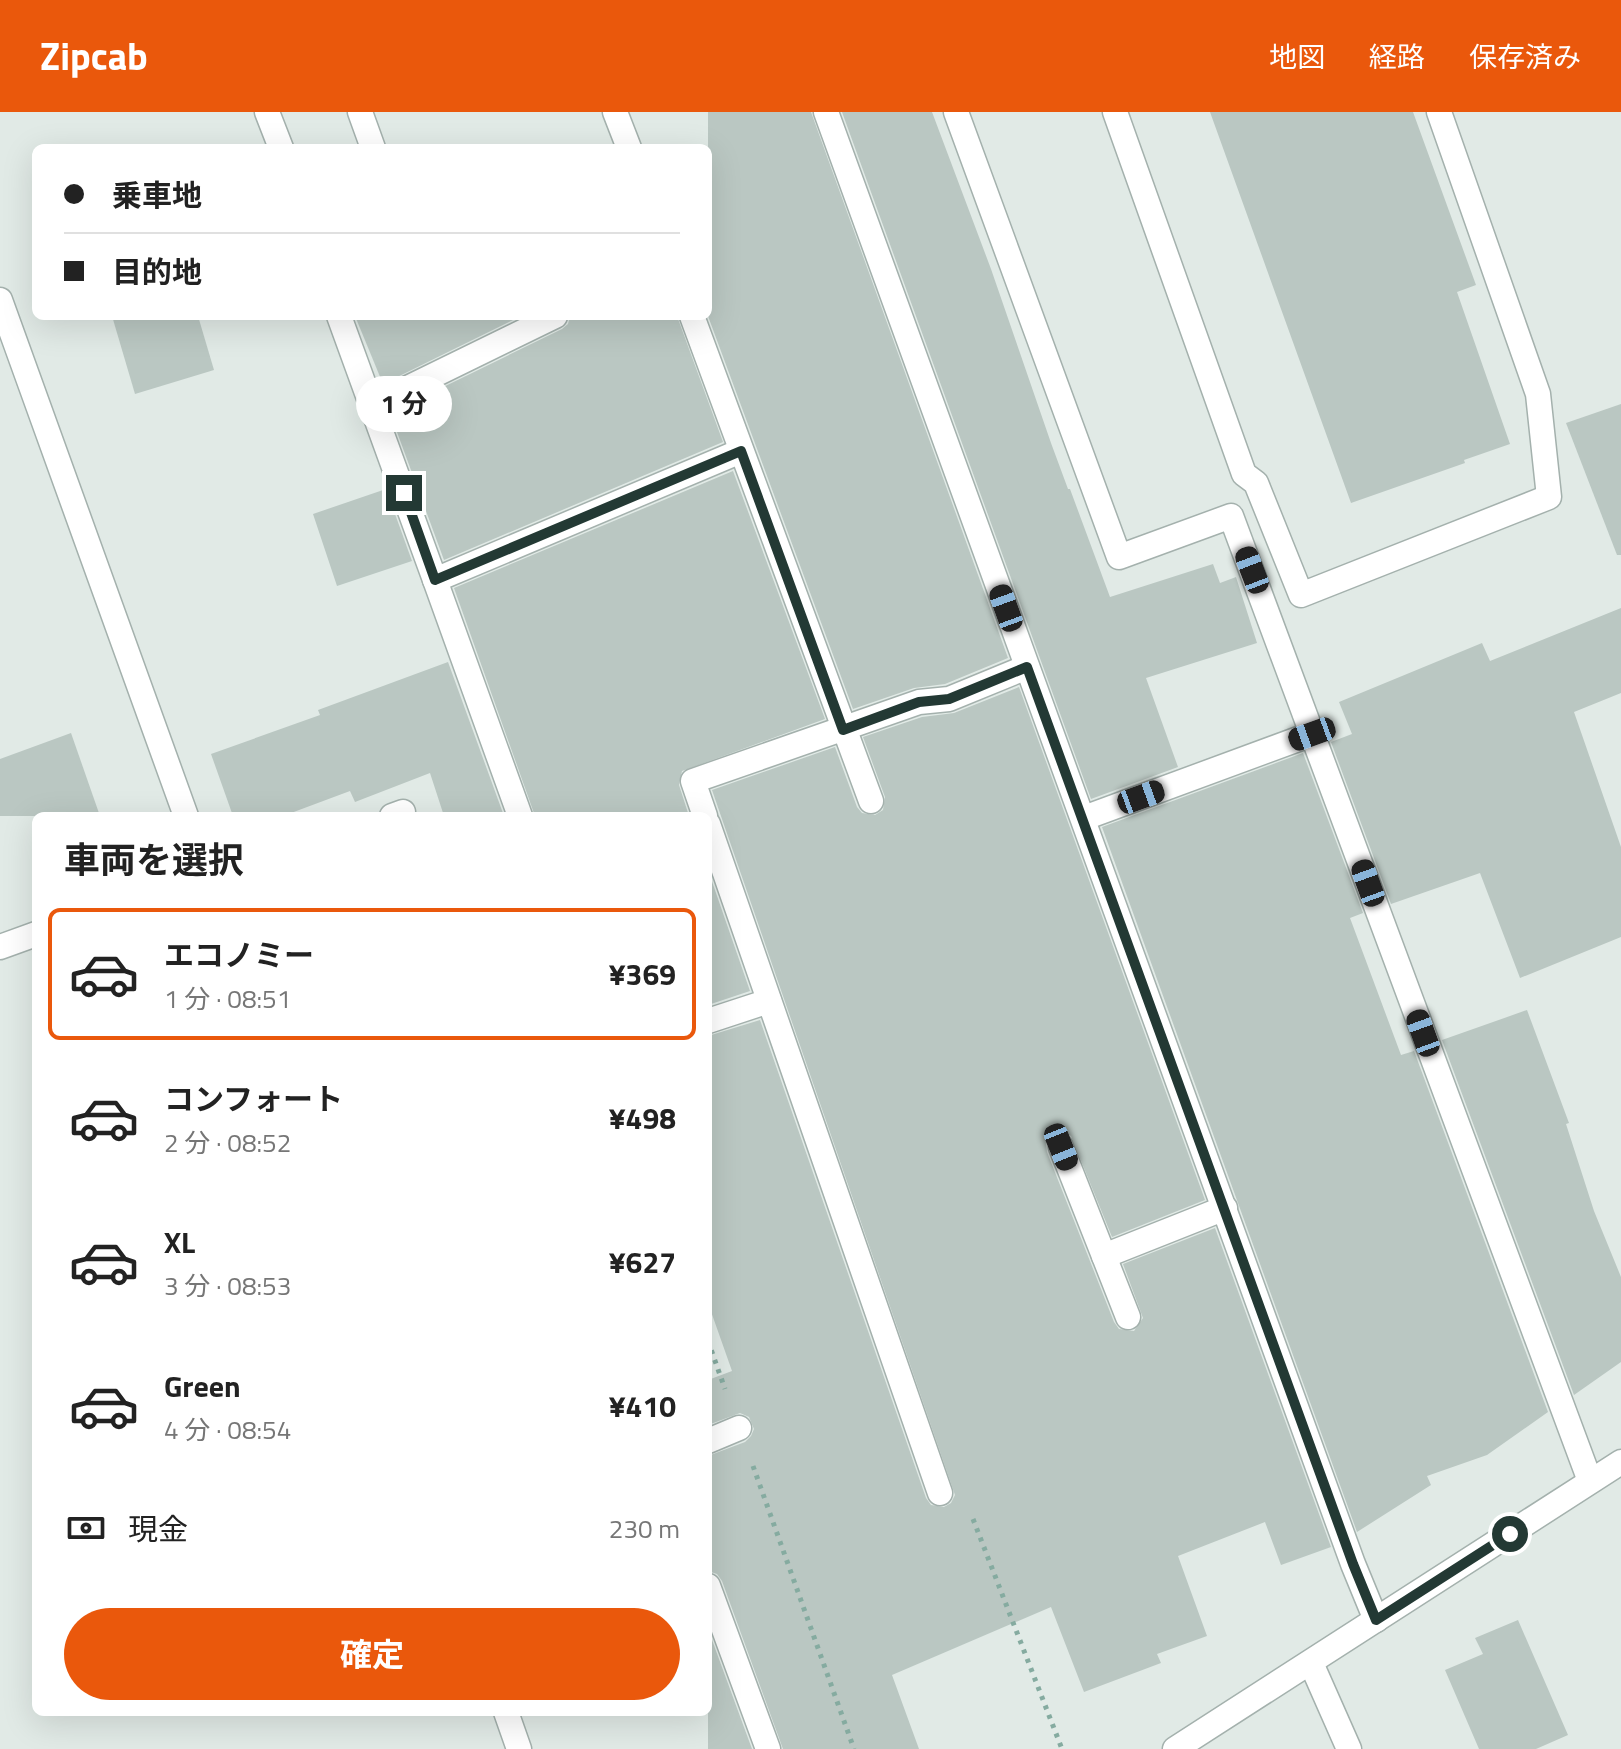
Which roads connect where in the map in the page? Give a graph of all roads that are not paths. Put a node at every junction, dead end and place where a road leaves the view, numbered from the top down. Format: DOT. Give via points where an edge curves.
graph roads {
  1 [pos="267,112"];
  2 [pos="360,112"];
  3 [pos="615,112"];
  4 [pos="826,112"];
  5 [pos="956,112"];
  6 [pos="1115,112"];
  7 [pos="1439,112"];
  8 [pos="279,144"];
  9 [pos="372,144"];
  10 [pos="627,144"];
  11 [pos="0,300"];
  12 [pos="341,320"];
  13 [pos="547,320"];
  14 [pos="693,320"];
  15 [pos="373,405"];
  16 [pos="741,451"];
  17 [pos="435,580"];
  18 [pos="1027,667"];
  19 [pos="843,730"];
  20 [pos="1312,734"];
  21 [pos="871,801"];
  22 [pos="185,812"];
  23 [pos="519,812"];
  24 [pos="704,812"];
  25 [pos="1084,818"];
  26 [pos="712,836"];
  27 [pos="32,935"];
  28 [pos="0,947"];
  29 [pos="769,1001"];
  30 [pos="712,1020"];
  31 [pos="1061,1147"];
  32 [pos="1225,1208"];
  33 [pos="1104,1256"];
  34 [pos="1128,1317"];
  35 [pos="739,1428"];
  36 [pos="712,1439"];
  37 [pos="1621,1462"];
  38 [pos="1590,1481"];
  39 [pos="940,1493"];
  40 [pos="712,1597"];
  41 [pos="1376,1620"];
  42 [pos="1311,1663"];
  43 [pos="507,1716"];
  44 [pos="519,1749"];
  45 [pos="768,1749"];
  46 [pos="1175,1749"];
  47 [pos="1349,1749"];
  1 -- 8 [label="street"];
  2 -- 9 [label="street"];
  3 -- 10 [label="street"];
  4 -- 18 [label="street"];
  5 -- 20 [label="street" via="1119,557 1231,516"];
  6 -- 7 [label="street" via="1244,474 1256,483 1301,595 1549,497 1538,394"];
  11 -- 22 [label="street"];
  12 -- 15 [label="street"];
  13 -- 15 [label="street"];
  14 -- 16 [label="street"];
  15 -- 17 [label="street"];
  16 -- 17 [label="street"];
  16 -- 19 [label="street"];
  17 -- 23 [label="street"];
  18 -- 19 [label="street" via="949,699 919,702"];
  18 -- 25 [label="street"];
  19 -- 21 [label="street"];
  19 -- 24 [label="street" via="693,781"];
  20 -- 25 [label="street"];
  20 -- 38 [label="street"];
  25 -- 32 [label="street"];
  26 -- 29 [label="street"];
  27 -- 28 [label="street"];
  29 -- 30 [label="street"];
  29 -- 39 [label="street"];
  31 -- 33 [label="street"];
  32 -- 33 [label="street"];
  32 -- 41 [label="street"];
  33 -- 34 [label="street"];
  35 -- 36 [label="street"];
  37 -- 38 [label="street"];
  38 -- 41 [label="street"];
  40 -- 45 [label="street"];
  41 -- 42 [label="street"];
  42 -- 46 [label="street"];
  42 -- 47 [label="street"];
  43 -- 44 [label="street"];
}
